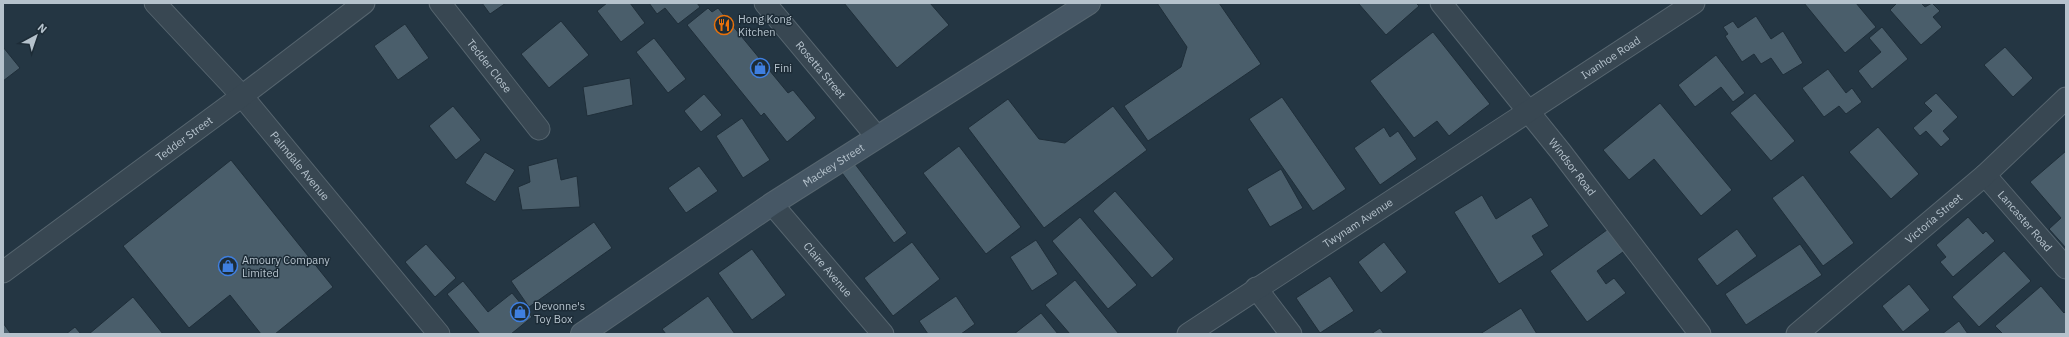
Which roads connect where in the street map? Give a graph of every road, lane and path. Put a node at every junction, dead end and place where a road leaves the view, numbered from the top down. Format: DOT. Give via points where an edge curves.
graph roads {
  1 [pos="155,3"];
  2 [pos="364,3"];
  3 [pos="440,3"];
  4 [pos="765,3"];
  5 [pos="1088,3"];
  6 [pos="1441,3"];
  7 [pos="1694,3"];
  8 [pos="242,96"];
  9 [pos="2066,98"];
  10 [pos="1527,112"];
  11 [pos="539,130"];
  12 [pos="877,137"];
  13 [pos="1984,175"];
  14 [pos="772,204"];
  15 [pos="2066,268"];
  16 [pos="3,272"];
  17 [pos="1256,288"];
  18 [pos="439,334"];
  19 [pos="582,334"];
  20 [pos="883,334"];
  21 [pos="1188,334"];
  22 [pos="1291,334"];
  23 [pos="1700,334"];
  24 [pos="1797,334"];
  1 -- 8 [label="street, Palmdale Avenue"];
  2 -- 8 [label="street, Tedder Street"];
  3 -- 11 [label="street, Tedder Close"];
  4 -- 12 [label="street, Rosetta Street"];
  5 -- 12 [label="main road, Mackey Street"];
  6 -- 10 [label="street, Windsor Road"];
  7 -- 10 [label="street, Ivanhoe Road"];
  8 -- 16 [label="street, Tedder Street"];
  8 -- 18 [label="street, Palmdale Avenue"];
  9 -- 13 [label="street, Victoria Street"];
  10 -- 17 [label="street, Twynam Avenue"];
  10 -- 23 [label="street, Windsor Road" via="1561,152"];
  12 -- 14 [label="main road, Mackey Street"];
  13 -- 15 [label="street, Lancaster Road"];
  13 -- 24 [label="street, Victoria Street"];
  14 -- 19 [label="main road, Mackey Street"];
  14 -- 20 [label="street, Claire Avenue"];
  17 -- 21 [label="street, Twynam Avenue"];
  17 -- 22 [label="street"];
}
